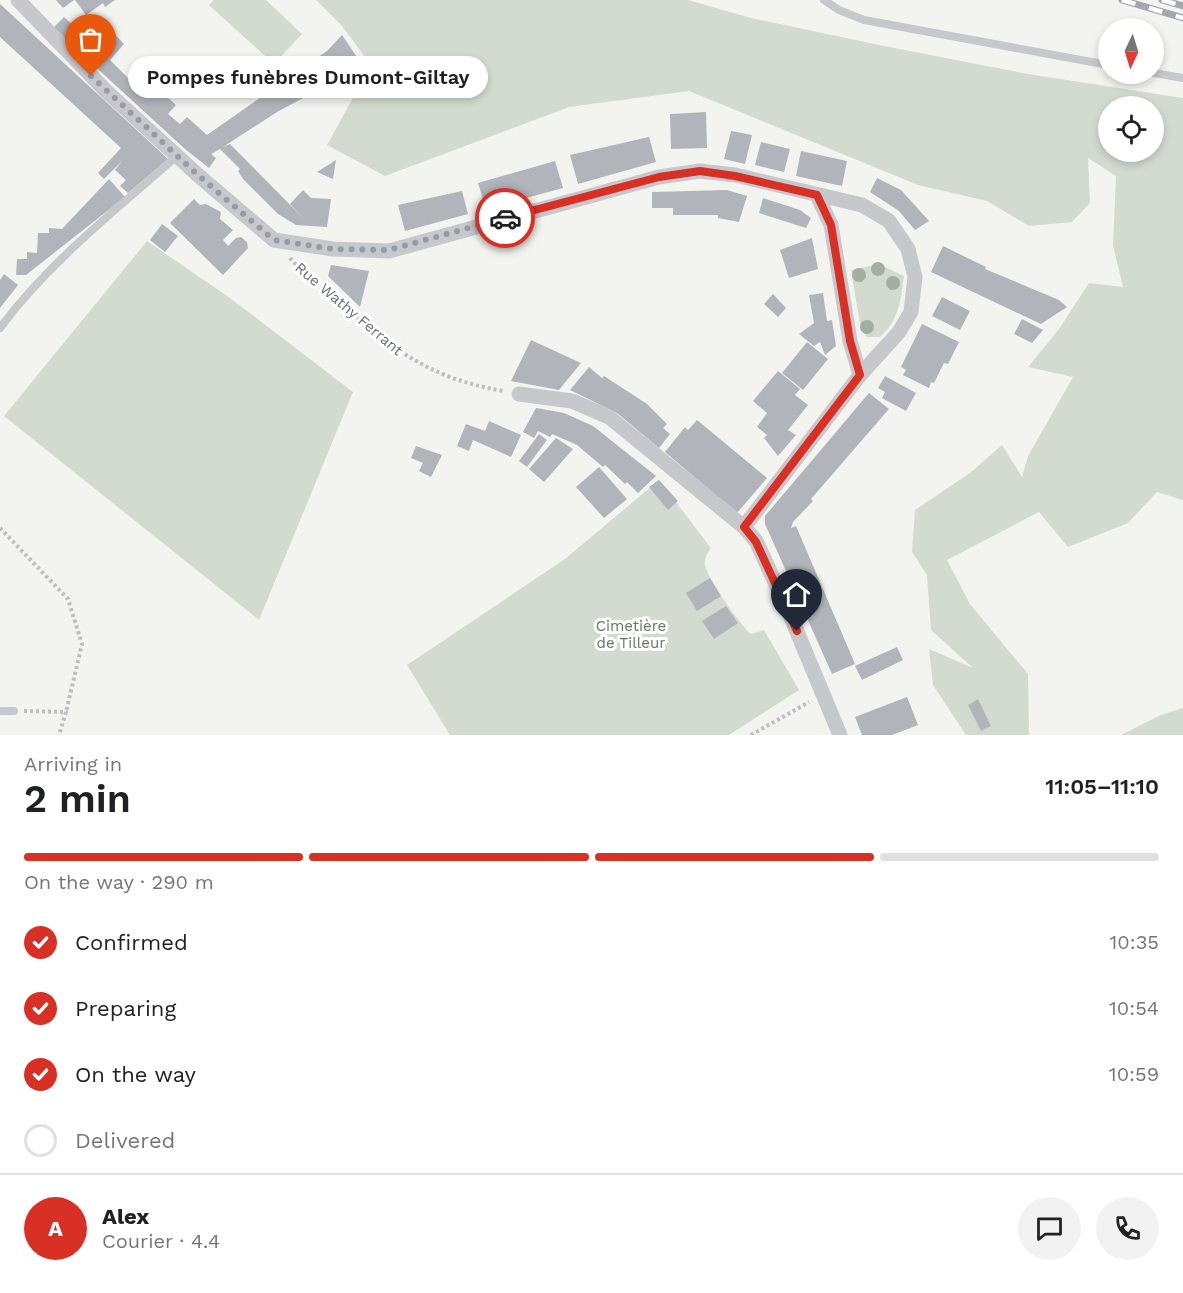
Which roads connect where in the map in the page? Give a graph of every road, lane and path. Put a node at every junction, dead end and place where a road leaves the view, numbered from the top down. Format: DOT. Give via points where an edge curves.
graph roads {
  1 [pos="18,0"];
  2 [pos="824,0"];
  3 [pos="1098,63"];
  4 [pos="1164,75"];
  5 [pos="1183,78"];
  6 [pos="177,156"];
  7 [pos="817,195"];
  8 [pos="274,240"];
  9 [pos="0,328"];
  10 [pos="860,375"];
  11 [pos="519,394"];
  12 [pos="744,527"];
  13 [pos="0,528"];
  14 [pos="823,694"];
  15 [pos="0,711"];
  16 [pos="14,711"];
  17 [pos="66,712"];
  18 [pos="59,735"];
  19 [pos="751,735"];
  20 [pos="840,735"];
  1 -- 6 [label="street" via="106,91"];
  2 -- 3 [label="lane" via="864,20"];
  4 -- 5 [label="lane"];
  6 -- 8 [label="street"];
  6 -- 9 [label="lane" via="22,298"];
  7 -- 8 [label="street" via="700,171 659,177 389,250 333,249"];
  7 -- 10 [label="street" via="831,225 850,341"];
  7 -- 10 [label="street" via="862,205 889,221 909,249 915,276 911,312 899,332"];
  8 -- 11 [label="path, Rue Wathy Ferrant" via="294,263 395,350 433,372 473,386"];
  10 -- 12 [label="street"];
  11 -- 12 [label="street" via="572,401 609,417"];
  12 -- 14 [label="street" via="756,542"];
  13 -- 17 [label="path" via="68,600 82,644"];
  14 -- 19 [label="path"];
  14 -- 20 [label="street"];
  15 -- 16 [label="lane"];
  16 -- 17 [label="path"];
  17 -- 18 [label="path"];
}
